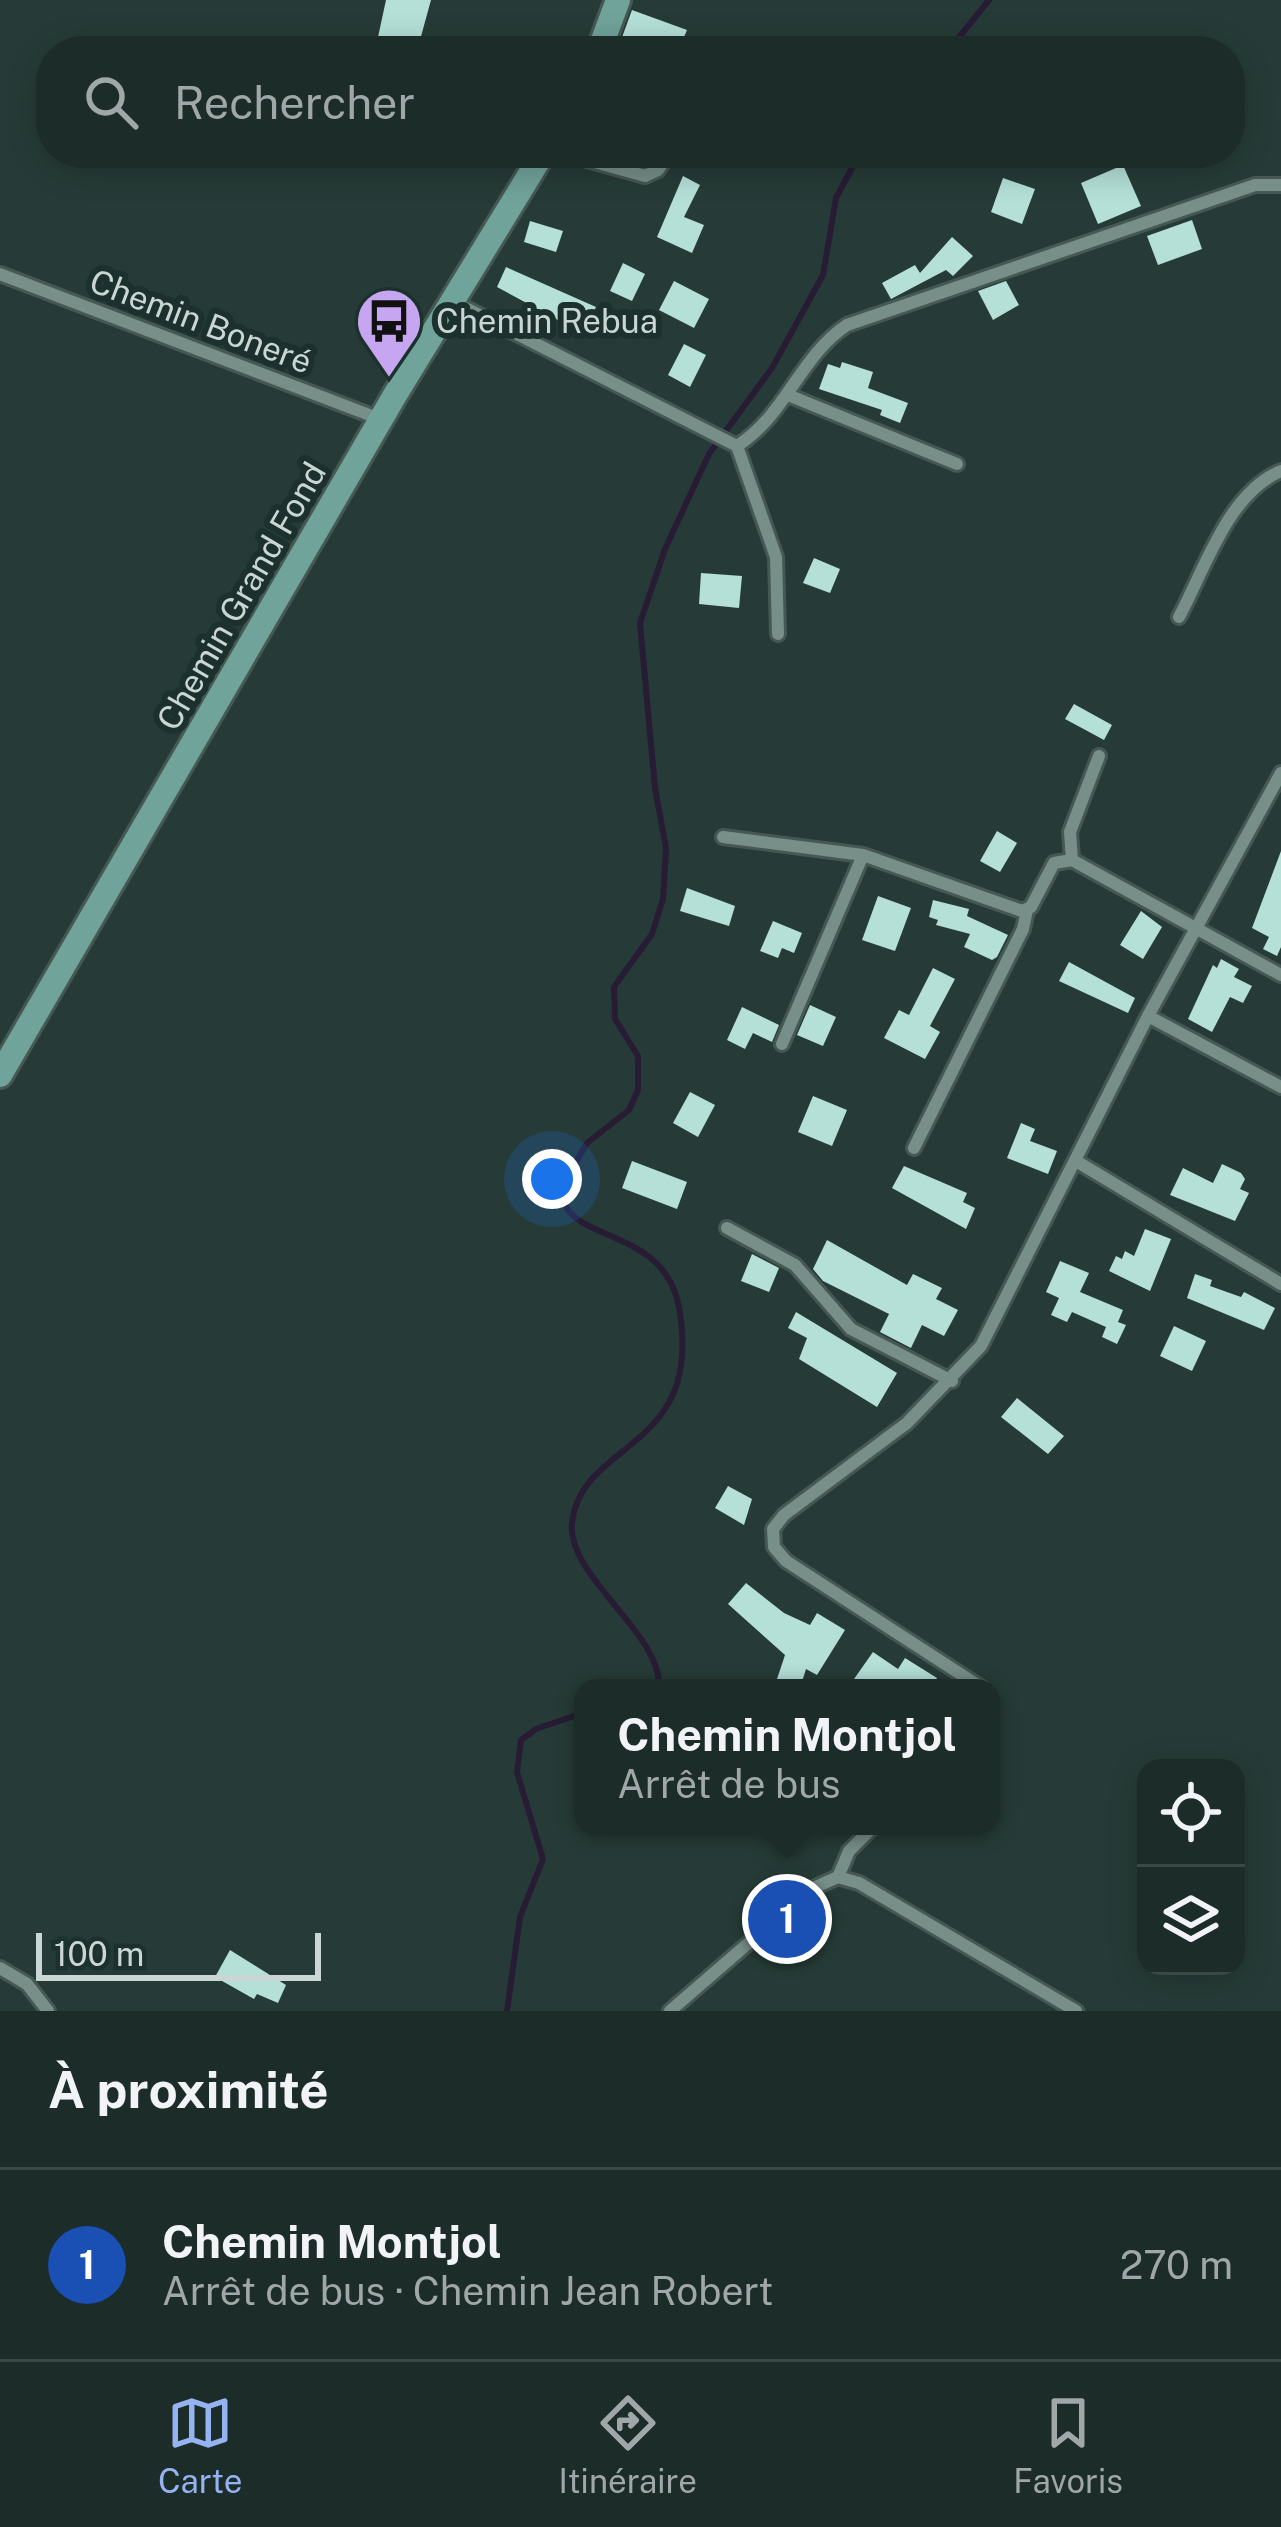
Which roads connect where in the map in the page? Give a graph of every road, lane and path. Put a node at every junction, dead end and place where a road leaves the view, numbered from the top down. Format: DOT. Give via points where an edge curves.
graph roads {
  1 [pos="618,0"];
  2 [pos="605,36"];
  3 [pos="534,168"];
  4 [pos="616,168"];
  5 [pos="659,168"];
  6 [pos="1281,184"];
  7 [pos="0,274"];
  8 [pos="452,301"];
  9 [pos="788,395"];
  10 [pos="382,420"];
  11 [pos="733,444"];
  12 [pos="957,464"];
  13 [pos="1281,471"];
  14 [pos="1179,617"];
  15 [pos="778,634"];
  16 [pos="1099,756"];
  17 [pos="1281,772"];
  18 [pos="723,837"];
  19 [pos="863,855"];
  20 [pos="1072,860"];
  21 [pos="1027,910"];
  22 [pos="1196,924"];
  23 [pos="1281,975"];
  24 [pos="1148,1016"];
  25 [pos="782,1044"];
  26 [pos="0,1075"];
  27 [pos="1281,1087"];
  28 [pos="914,1148"];
  29 [pos="1076,1161"];
  30 [pos="727,1228"];
  31 [pos="1281,1284"];
  32 [pos="952,1382"];
  33 [pos="968,1679"];
  34 [pos="865,1835"];
  35 [pos="838,1876"];
  36 [pos="0,1968"];
  37 [pos="47,2011"];
  38 [pos="670,2011"];
  39 [pos="1076,2011"];
  1 -- 2 [label="street"];
  3 -- 8 [label="street, Chemin Grand Fond"];
  4 -- 5 [label="street" via="645,176"];
  6 -- 9 [label="street" via="1256,185 847,325 826,338"];
  7 -- 10 [label="street, Chemin Boneré"];
  8 -- 10 [label="street, Chemin Grand Fond"];
  8 -- 11 [label="street"];
  9 -- 11 [label="street" via="770,422"];
  9 -- 12 [label="street"];
  10 -- 26 [label="street, Chemin Grand Fond"];
  11 -- 15 [label="street" via="776,557"];
  13 -- 14 [label="street" via="1242,499"];
  16 -- 20 [label="street" via="1070,832"];
  17 -- 22 [label="street"];
  18 -- 19 [label="street"];
  19 -- 21 [label="street"];
  19 -- 25 [label="street"];
  20 -- 21 [label="street" via="1050,868"];
  20 -- 22 [label="street"];
  21 -- 28 [label="street"];
  22 -- 23 [label="street"];
  22 -- 24 [label="street"];
  24 -- 27 [label="street"];
  24 -- 29 [label="street"];
  29 -- 31 [label="street"];
  29 -- 32 [label="street" via="981,1346"];
  30 -- 32 [label="street" via="795,1265 851,1329"];
  32 -- 33 [label="street" via="784,1515 772,1541 786,1561"];
  34 -- 35 [label="street"];
  35 -- 38 [label="street" via="811,1888"];
  35 -- 39 [label="street"];
  36 -- 37 [label="street" via="27,1984"];
}
